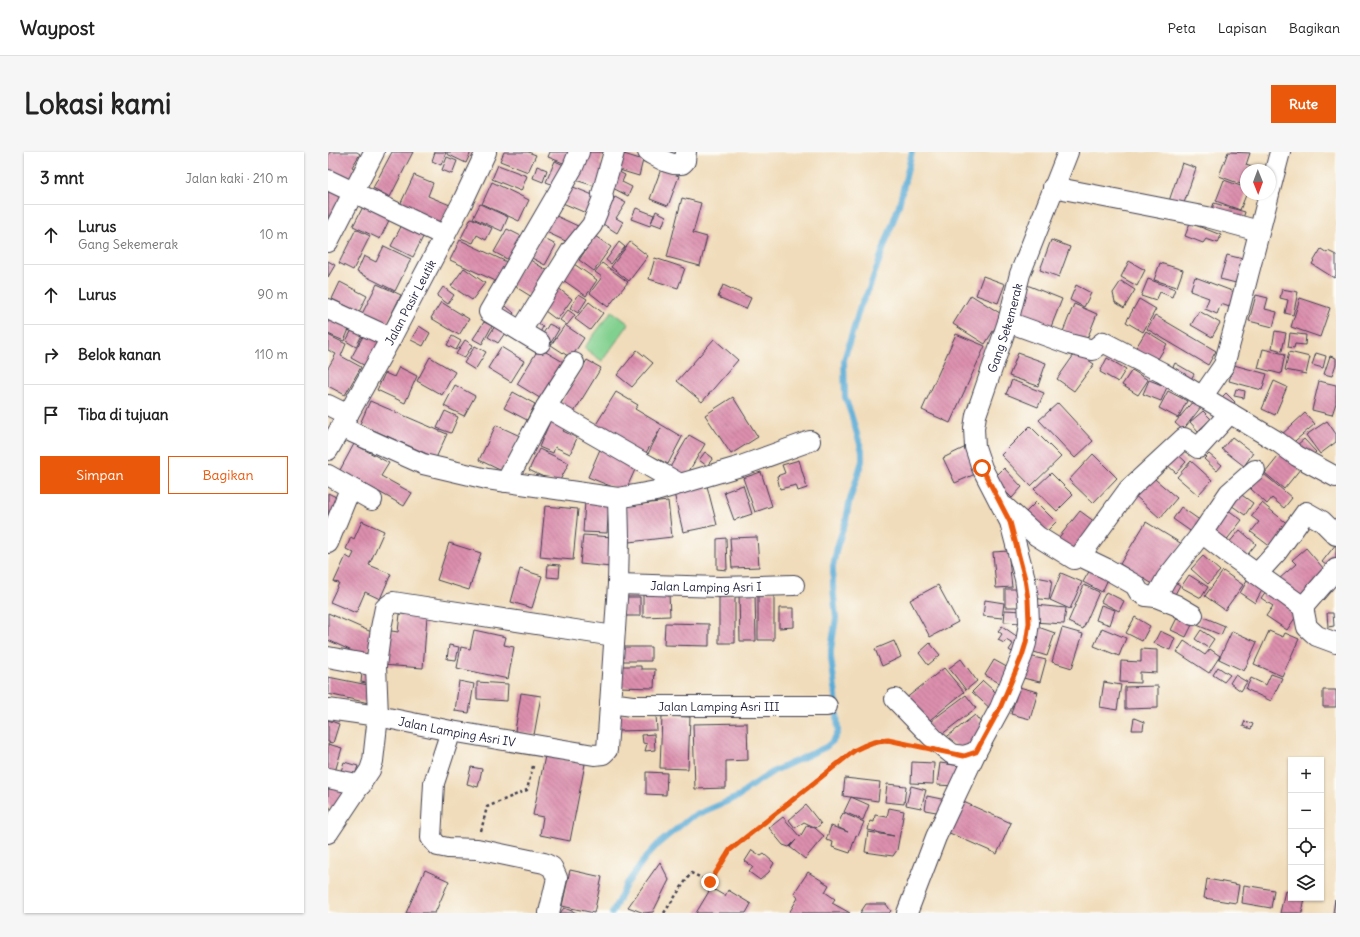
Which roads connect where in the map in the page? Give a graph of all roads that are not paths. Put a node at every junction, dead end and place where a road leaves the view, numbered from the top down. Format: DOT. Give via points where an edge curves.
graph roads {
  1 [pos="374,152"];
  2 [pos="486,152"];
  3 [pos="579,152"];
  4 [pos="614,152"];
  5 [pos="648,152"];
  6 [pos="686,152"];
  7 [pos="1068,152"];
  8 [pos="1280,152"];
  9 [pos="1276,167"];
  10 [pos="328,180"];
  11 [pos="1053,187"];
  12 [pos="354,192"];
  13 [pos="1267,200"];
  14 [pos="1259,231"];
  15 [pos="445,236"];
  16 [pos="328,242"];
  17 [pos="328,309"];
  18 [pos="1008,322"];
  19 [pos="521,331"];
  20 [pos="392,338"];
  21 [pos="540,343"];
  22 [pos="574,363"];
  23 [pos="1202,397"];
  24 [pos="328,405"];
  25 [pos="546,407"];
  26 [pos="1230,413"];
  27 [pos="345,420"];
  28 [pos="810,440"];
  29 [pos="328,450"];
  30 [pos="1255,470"];
  31 [pos="328,475"];
  32 [pos="1336,478"];
  33 [pos="506,482"];
  34 [pos="680,484"];
  35 [pos="350,489"];
  36 [pos="618,498"];
  37 [pos="372,500"];
  38 [pos="1000,504"];
  39 [pos="1202,533"];
  40 [pos="1336,536"];
  41 [pos="328,543"];
  42 [pos="1080,556"];
  43 [pos="1336,569"];
  44 [pos="1257,574"];
  45 [pos="618,584"];
  46 [pos="794,585"];
  47 [pos="1156,597"];
  48 [pos="1303,607"];
  49 [pos="1193,615"];
  50 [pos="614,636"];
  51 [pos="1336,643"];
  52 [pos="328,657"];
  53 [pos="376,666"];
  54 [pos="894,699"];
  55 [pos="610,703"];
  56 [pos="827,706"];
  57 [pos="328,709"];
  58 [pos="378,716"];
  59 [pos="451,731"];
  60 [pos="976,752"];
  61 [pos="328,778"];
  62 [pos="361,785"];
  63 [pos="328,833"];
  64 [pos="549,913"];
  65 [pos="907,913"];
  1 -- 12 [label="street"];
  2 -- 15 [label="street, Jalan Pasir Leutik"];
  3 -- 19 [label="street" via="573,167 489,312"];
  4 -- 19 [label="street" via="603,198 592,225 571,251"];
  5 -- 6 [label="street" via="670,164 678,165 685,161"];
  7 -- 11 [label="street, Gang Sekemerak"];
  8 -- 9 [label="street"];
  10 -- 12 [label="street"];
  11 -- 14 [label="street" via="1208,216"];
  11 -- 18 [label="street, Gang Sekemerak" via="1020,274"];
  12 -- 15 [label="street"];
  12 -- 16 [label="street"];
  13 -- 14 [label="street"];
  14 -- 23 [label="street" via="1224,365"];
  15 -- 20 [label="street, Jalan Pasir Leutik"];
  17 -- 20 [label="street"];
  18 -- 23 [label="street" via="1093,350 1103,342"];
  18 -- 38 [label="street, Gang Sekemerak" via="976,415 974,428 975,447 982,468"];
  19 -- 21 [label="street"];
  20 -- 27 [label="street, Jalan Pasir Leutik"];
  22 -- 25 [label="street"];
  23 -- 26 [label="street"];
  24 -- 27 [label="street"];
  25 -- 33 [label="street"];
  25 -- 34 [label="street"];
  26 -- 32 [label="street"];
  26 -- 42 [label="street" via="1198,448 1184,438 1155,464 1129,489"];
  27 -- 29 [label="street, Jalan Pasir Leutik"];
  27 -- 33 [label="street" via="354,433 423,464"];
  28 -- 34 [label="street" via="741,466"];
  30 -- 39 [label="street" via="1229,493"];
  31 -- 35 [label="street"];
  33 -- 36 [label="street"];
  34 -- 36 [label="street"];
  35 -- 37 [label="street"];
  35 -- 41 [label="street"];
  36 -- 45 [label="street"];
  38 -- 42 [label="street" via="1037,536 1074,559"];
  38 -- 60 [label="street, Gang Sekemerak" via="1010,522 1025,579 1029,623 1022,656 1000,708"];
  39 -- 44 [label="street"];
  39 -- 47 [label="street" via="1166,579"];
  40 -- 44 [label="street" via="1322,521 1306,512 1277,552"];
  42 -- 47 [label="street" via="1135,585 1139,592 1146,596"];
  43 -- 48 [label="street"];
  44 -- 48 [label="street"];
  45 -- 46 [label="street, Jalan Lamping Asri I" via="720,587"];
  45 -- 50 [label="street"];
  47 -- 49 [label="street"];
  48 -- 51 [label="street" via="1307,627 1317,636"];
  50 -- 53 [label="street" via="393,602 386,608"];
  50 -- 55 [label="street"];
  52 -- 53 [label="street"];
  53 -- 58 [label="street"];
  54 -- 60 [label="street" via="952,754 964,756"];
  55 -- 56 [label="street, Jalan Lamping Asri III" via="632,706"];
  55 -- 59 [label="street, Jalan Lamping Asri IV" via="607,750 603,754 594,755"];
  57 -- 58 [label="street, Jalan Lamping Asri IV"];
  58 -- 59 [label="street, Jalan Lamping Asri IV"];
  58 -- 62 [label="street" via="373,761"];
  59 -- 64 [label="street" via="434,783 431,838 438,846 477,849 544,862 552,867 557,878"];
  60 -- 65 [label="street, Gang Sekemerak" via="936,837"];
  61 -- 62 [label="street"];
  62 -- 63 [label="street"];
}
